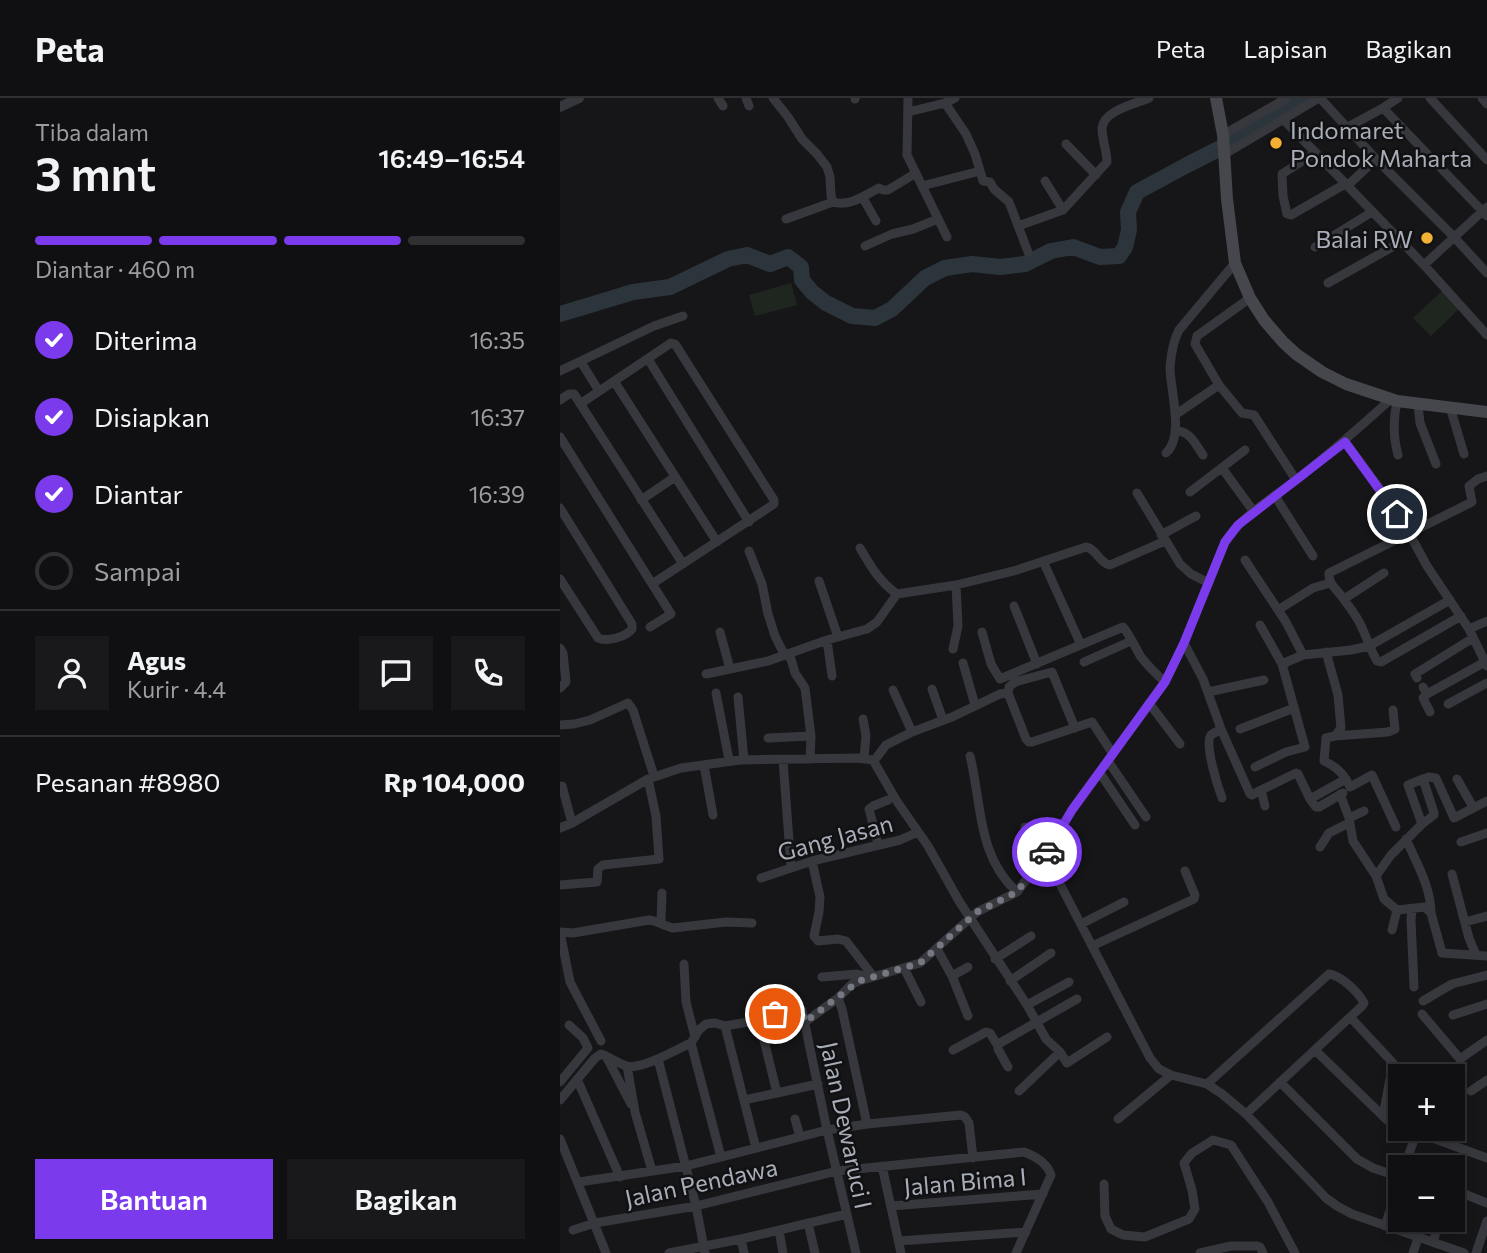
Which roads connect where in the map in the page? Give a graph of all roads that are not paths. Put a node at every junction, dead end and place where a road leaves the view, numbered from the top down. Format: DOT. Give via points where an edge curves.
graph roads {
  1 [pos="773,98"];
  2 [pos="908,98"];
  3 [pos="955,98"];
  4 [pos="1149,98"];
  5 [pos="1216,98"];
  6 [pos="1287,98"];
  7 [pos="1319,98"];
  8 [pos="1398,98"];
  9 [pos="1430,98"];
  10 [pos="1482,98"];
  11 [pos="945,103"];
  12 [pos="1270,103"];
  13 [pos="1487,104"];
  14 [pos="1383,108"];
  15 [pos="908,112"];
  16 [pos="1283,119"];
  17 [pos="1348,127"];
  18 [pos="1066,144"];
  19 [pos="1224,145"];
  20 [pos="1315,153"];
  21 [pos="1376,159"];
  22 [pos="1487,160"];
  23 [pos="980,171"];
  24 [pos="916,173"];
  25 [pos="1096,175"];
  26 [pos="1045,181"];
  27 [pos="1346,185"];
  28 [pos="922,186"];
  29 [pos="863,198"];
  30 [pos="833,202"];
  31 [pos="1063,210"];
  32 [pos="1486,211"];
  33 [pos="1372,212"];
  34 [pos="786,219"];
  35 [pos="938,219"];
  36 [pos="876,221"];
  37 [pos="1018,226"];
  38 [pos="947,237"];
  39 [pos="1454,237"];
  40 [pos="1401,242"];
  41 [pos="865,246"];
  42 [pos="1315,247"];
  43 [pos="1028,252"];
  44 [pos="1235,263"];
  45 [pos="1424,265"];
  46 [pos="1487,273"];
  47 [pos="1328,284"];
  48 [pos="1250,298"];
  49 [pos="683,316"];
  50 [pos="1487,335"];
  51 [pos="648,359"];
  52 [pos="581,362"];
  53 [pos="560,371"];
  54 [pos="614,381"];
  55 [pos="1220,385"];
  56 [pos="599,391"];
  57 [pos="560,400"];
  58 [pos="1393,401"];
  59 [pos="580,404"];
  60 [pos="1418,405"];
  61 [pos="1450,407"];
  62 [pos="1487,412"];
  63 [pos="1175,415"];
  64 [pos="1175,431"];
  65 [pos="560,436"];
  66 [pos="1345,442"];
  67 [pos="1245,450"];
  68 [pos="1166,453"];
  69 [pos="1464,454"];
  70 [pos="1203,455"];
  71 [pos="1398,455"];
  72 [pos="1436,464"];
  73 [pos="1222,468"];
  74 [pos="1487,476"];
  75 [pos="675,477"];
  76 [pos="1296,480"];
  77 [pos="1137,492"];
  78 [pos="1190,492"];
  79 [pos="1275,496"];
  80 [pos="641,500"];
  81 [pos="560,508"];
  82 [pos="1254,512"];
  83 [pos="1196,516"];
  84 [pos="749,522"];
  85 [pos="1409,533"];
  86 [pos="1163,538"];
  87 [pos="717,542"];
  88 [pos="860,548"];
  89 [pos="748,551"];
  90 [pos="1313,556"];
  91 [pos="1245,560"];
  92 [pos="1042,561"];
  93 [pos="683,564"];
  94 [pos="1384,573"];
  95 [pos="1329,578"];
  96 [pos="560,579"];
  97 [pos="820,581"];
  98 [pos="1209,583"];
  99 [pos="652,584"];
  100 [pos="956,585"];
  101 [pos="897,594"];
  102 [pos="1344,599"];
  103 [pos="1450,600"];
  104 [pos="1014,606"];
  105 [pos="1278,610"];
  106 [pos="1461,616"];
  107 [pos="1487,621"];
  108 [pos="1260,625"];
  109 [pos="650,627"];
  110 [pos="720,632"];
  111 [pos="982,632"];
  112 [pos="1471,634"];
  113 [pos="838,637"];
  114 [pos="827,640"];
  115 [pos="1131,641"];
  116 [pos="1184,643"];
  117 [pos="1081,645"];
  118 [pos="1369,646"];
  119 [pos="560,648"];
  120 [pos="953,649"];
  121 [pos="1326,652"];
  122 [pos="787,655"];
  123 [pos="1303,655"];
  124 [pos="1084,662"];
  125 [pos="963,663"];
  126 [pos="1037,664"];
  127 [pos="1282,664"];
  128 [pos="1486,664"];
  129 [pos="730,669"];
  130 [pos="706,674"];
  131 [pos="832,676"];
  132 [pos="1264,680"];
  133 [pos="1165,682"];
  134 [pos="1487,683"];
  135 [pos="1423,687"];
  136 [pos="560,688"];
  137 [pos="932,689"];
  138 [pos="892,690"];
  139 [pos="1208,692"];
  140 [pos="716,693"];
  141 [pos="1008,693"];
  142 [pos="738,697"];
  143 [pos="1149,703"];
  144 [pos="1448,704"];
  145 [pos="975,705"];
  146 [pos="1294,708"];
  147 [pos="1393,710"];
  148 [pos="1430,712"];
  149 [pos="863,719"];
  150 [pos="943,720"];
  151 [pos="560,725"];
  152 [pos="1075,728"];
  153 [pos="1221,729"];
  154 [pos="1240,729"];
  155 [pos="912,732"];
  156 [pos="811,736"];
  157 [pos="1335,736"];
  158 [pos="768,738"];
  159 [pos="1180,744"];
  160 [pos="970,756"];
  161 [pos="1110,757"];
  162 [pos="810,759"];
  163 [pos="871,759"];
  164 [pos="729,760"];
  165 [pos="744,760"];
  166 [pos="783,760"];
  167 [pos="704,765"];
  168 [pos="1255,766"];
  169 [pos="1100,773"];
  170 [pos="651,777"];
  171 [pos="1423,779"];
  172 [pos="1457,779"];
  173 [pos="1348,783"];
  174 [pos="562,786"];
  175 [pos="1261,790"];
  176 [pos="1340,794"];
  177 [pos="1222,798"];
  178 [pos="1310,799"];
  179 [pos="888,800"];
  180 [pos="1487,801"];
  181 [pos="1265,806"];
  182 [pos="1473,807"];
  183 [pos="1364,811"];
  184 [pos="713,815"];
  185 [pos="1146,817"];
  186 [pos="1349,820"];
  187 [pos="572,823"];
  188 [pos="1422,824"];
  189 [pos="1135,825"];
  190 [pos="1025,827"];
  191 [pos="1396,827"];
  192 [pos="560,828"];
  193 [pos="918,832"];
  194 [pos="1487,833"];
  195 [pos="1406,839"];
  196 [pos="1461,842"];
  197 [pos="878,844"];
  198 [pos="1320,848"];
  199 [pos="1046,853"];
  200 [pos="811,861"];
  201 [pos="791,867"];
  202 [pos="1185,871"];
  203 [pos="1452,874"];
  204 [pos="1376,876"];
  205 [pos="761,878"];
  206 [pos="560,885"];
  207 [pos="1017,892"];
  208 [pos="663,893"];
  209 [pos="1124,902"];
  210 [pos="1412,909"];
  211 [pos="1396,910"];
  212 [pos="1431,913"];
  213 [pos="1487,916"];
  214 [pos="970,918"];
  215 [pos="661,922"];
  216 [pos="1465,922"];
  217 [pos="752,923"];
  218 [pos="1081,924"];
  219 [pos="1392,930"];
  220 [pos="560,932"];
  221 [pos="1031,936"];
  222 [pos="1092,946"];
  223 [pos="937,949"];
  224 [pos="1051,953"];
  225 [pos="1476,955"];
  226 [pos="1487,956"];
  227 [pos="995,959"];
  228 [pos="684,964"];
  229 [pos="968,967"];
  230 [pos="904,968"];
  231 [pos="1487,975"];
  232 [pos="871,976"];
  233 [pos="952,976"];
  234 [pos="822,977"];
  235 [pos="1010,981"];
  236 [pos="1069,982"];
  237 [pos="1414,987"];
  238 [pos="838,998"];
  239 [pos="1077,999"];
  240 [pos="1423,1001"];
  241 [pos="921,1002"];
  242 [pos="1487,1004"];
  243 [pos="1027,1005"];
  244 [pos="1422,1014"];
  245 [pos="1453,1015"];
  246 [pos="968,1016"];
  247 [pos="1351,1018"];
  248 [pos="759,1020"];
  249 [pos="805,1022"];
  250 [pos="1037,1022"];
  251 [pos="569,1025"];
  252 [pos="725,1026"];
  253 [pos="1107,1037"];
  254 [pos="693,1040"];
  255 [pos="1487,1040"];
  256 [pos="601,1041"];
  257 [pos="998,1044"];
  258 [pos="953,1050"];
  259 [pos="1315,1051"];
  260 [pos="1060,1052"];
  261 [pos="606,1056"];
  262 [pos="658,1059"];
  263 [pos="560,1065"];
  264 [pos="627,1066"];
  265 [pos="1008,1067"];
  266 [pos="568,1073"];
  267 [pos="1171,1075"];
  268 [pos="577,1079"];
  269 [pos="1487,1080"];
  270 [pos="560,1082"];
  271 [pos="1280,1082"];
  272 [pos="818,1084"];
  273 [pos="1207,1084"];
  274 [pos="1019,1091"];
  275 [pos="1471,1091"];
  276 [pos="777,1093"];
  277 [pos="560,1100"];
  278 [pos="744,1100"];
  279 [pos="635,1112"];
  280 [pos="1246,1114"];
  281 [pos="1383,1116"];
  282 [pos="795,1119"];
  283 [pos="1118,1119"];
  284 [pos="1388,1120"];
  285 [pos="867,1124"];
  286 [pos="827,1130"];
  287 [pos="800,1137"];
  288 [pos="560,1139"];
  289 [pos="1439,1141"];
  290 [pos="756,1148"];
  291 [pos="1464,1150"];
  292 [pos="1462,1155"];
  293 [pos="721,1157"];
  294 [pos="973,1157"];
  295 [pos="1487,1158"];
  296 [pos="686,1166"];
  297 [pos="882,1166"];
  298 [pos="652,1171"];
  299 [pos="837,1171"];
  300 [pos="1388,1174"];
  301 [pos="620,1177"];
  302 [pos="579,1182"];
  303 [pos="1104,1184"];
  304 [pos="1465,1193"];
  305 [pos="1043,1194"];
  306 [pos="1487,1203"];
  307 [pos="696,1206"];
  308 [pos="891,1206"];
  309 [pos="847,1214"];
  310 [pos="1388,1216"];
  311 [pos="1487,1221"];
  312 [pos="595,1223"];
  313 [pos="808,1223"];
  314 [pos="1385,1226"];
  315 [pos="573,1230"];
  316 [pos="779,1230"];
  317 [pos="1026,1232"];
  318 [pos="1436,1232"];
  319 [pos="1418,1238"];
  320 [pos="741,1239"];
  321 [pos="899,1241"];
  322 [pos="1433,1242"];
  323 [pos="704,1250"];
  324 [pos="1205,1252"];
  325 [pos="606,1253"];
  326 [pos="669,1253"];
  327 [pos="744,1253"];
  328 [pos="783,1253"];
  329 [pos="815,1253"];
  330 [pos="856,1253"];
  331 [pos="901,1253"];
  332 [pos="1016,1253"];
  333 [pos="1263,1253"];
  334 [pos="1295,1253"];
  335 [pos="1413,1253"];
  336 [pos="1464,1253"];
  337 [pos="1476,1253"];
  1 -- 30 [label="street" via="827,167"];
  2 -- 15 [label="street"];
  3 -- 11 [label="street"];
  4 -- 25 [label="street" via="1105,120 1107,163"];
  5 -- 19 [label="main road"];
  6 -- 12 [label="street"];
  7 -- 16 [label="street"];
  7 -- 17 [label="street"];
  8 -- 14 [label="street"];
  9 -- 22 [label="street"];
  10 -- 13 [label="street"];
  11 -- 15 [label="street"];
  11 -- 23 [label="street" via="966,134"];
  12 -- 19 [label="street"];
  14 -- 17 [label="street"];
  14 -- 32 [label="street"];
  15 -- 24 [label="street" via="908,155"];
  16 -- 19 [label="street"];
  16 -- 20 [label="street"];
  17 -- 21 [label="street"];
  18 -- 25 [label="street"];
  19 -- 44 [label="main road"];
  20 -- 27 [label="street"];
  20 -- 27 [label="street" via="1282,174 1287,214"];
  21 -- 27 [label="street"];
  21 -- 39 [label="street"];
  23 -- 28 [label="street"];
  23 -- 37 [label="street" via="983,181 990,181 1009,201"];
  24 -- 28 [label="street"];
  24 -- 29 [label="street"];
  25 -- 31 [label="street"];
  26 -- 31 [label="street"];
  27 -- 33 [label="street"];
  28 -- 35 [label="street"];
  29 -- 30 [label="street"];
  29 -- 36 [label="street"];
  30 -- 34 [label="street"];
  31 -- 37 [label="street"];
  32 -- 39 [label="street"];
  33 -- 40 [label="street"];
  33 -- 42 [label="street"];
  35 -- 38 [label="street"];
  35 -- 41 [label="street"];
  37 -- 43 [label="street"];
  39 -- 45 [label="street"];
  39 -- 46 [label="street"];
  40 -- 45 [label="street"];
  40 -- 47 [label="street"];
  44 -- 48 [label="main road"];
  44 -- 63 [label="street" via="1175,337 1170,365"];
  45 -- 50 [label="street"];
  48 -- 55 [label="street" via="1195,340"];
  48 -- 58 [label="main road" via="1283,342 1311,365"];
  49 -- 52 [label="street"];
  51 -- 54 [label="street"];
  51 -- 84 [label="street"];
  51 -- 84 [label="street" via="675,344 767,489 775,502"];
  52 -- 53 [label="street"];
  52 -- 56 [label="street"];
  54 -- 56 [label="street"];
  54 -- 75 [label="street"];
  55 -- 63 [label="street"];
  55 -- 76 [label="street" via="1239,410 1255,416"];
  56 -- 59 [label="street"];
  57 -- 59 [label="street" via="574,394"];
  58 -- 60 [label="main road"];
  58 -- 66 [label="street"];
  58 -- 71 [label="street"];
  59 -- 80 [label="street"];
  60 -- 61 [label="main road"];
  60 -- 72 [label="street"];
  61 -- 62 [label="main road"];
  61 -- 69 [label="street"];
  63 -- 64 [label="street"];
  64 -- 68 [label="street"];
  64 -- 70 [label="street" via="1186,433"];
  65 -- 99 [label="street"];
  66 -- 76 [label="street"];
  66 -- 85 [label="street"];
  67 -- 73 [label="street"];
  73 -- 78 [label="street"];
  73 -- 82 [label="street"];
  74 -- 85 [label="street" via="1469,486 1472,502"];
  75 -- 80 [label="street"];
  75 -- 87 [label="street"];
  76 -- 79 [label="street"];
  77 -- 86 [label="street"];
  79 -- 82 [label="street"];
  79 -- 90 [label="street"];
  80 -- 93 [label="street"];
  81 -- 96 [label="street" via="632,629 598,638"];
  82 -- 98 [label="street" via="1231,532"];
  83 -- 86 [label="street"];
  84 -- 87 [label="street"];
  85 -- 95 [label="street"];
  85 -- 103 [label="street"];
  86 -- 92 [label="street" via="1110,565 1086,547"];
  86 -- 98 [label="street" via="1186,570"];
  87 -- 93 [label="street"];
  88 -- 101 [label="street" via="879,578"];
  89 -- 122 [label="street" via="775,636"];
  91 -- 105 [label="street"];
  92 -- 100 [label="street"];
  92 -- 117 [label="street"];
  93 -- 99 [label="street"];
  94 -- 102 [label="street"];
  95 -- 102 [label="street"];
  95 -- 105 [label="street"];
  97 -- 113 [label="street"];
  98 -- 116 [label="street"];
  99 -- 109 [label="street" via="671,614"];
  100 -- 101 [label="street"];
  100 -- 120 [label="street" via="958,626"];
  101 -- 113 [label="street" via="871,627"];
  102 -- 118 [label="street"];
  103 -- 106 [label="street"];
  103 -- 118 [label="street"];
  104 -- 126 [label="street"];
  105 -- 123 [label="street"];
  106 -- 112 [label="street"];
  106 -- 118 [label="street" via="1381,662"];
  107 -- 112 [label="street"];
  108 -- 127 [label="street"];
  110 -- 129 [label="street"];
  111 -- 126 [label="street" via="1000,679"];
  112 -- 128 [label="street"];
  112 -- 135 [label="street" via="1415,674"];
  113 -- 114 [label="street"];
  114 -- 122 [label="street"];
  114 -- 131 [label="street"];
  115 -- 117 [label="street" via="1120,627"];
  115 -- 124 [label="street"];
  115 -- 133 [label="street"];
  116 -- 133 [label="street"];
  116 -- 139 [label="street"];
  117 -- 126 [label="street"];
  118 -- 121 [label="street"];
  119 -- 136 [label="street" via="566,682"];
  121 -- 123 [label="street"];
  121 -- 157 [label="street" via="1338,695 1341,727"];
  122 -- 129 [label="street"];
  122 -- 156 [label="street" via="805,688"];
  123 -- 127 [label="street"];
  125 -- 145 [label="street"];
  127 -- 146 [label="street"];
  128 -- 135 [label="street"];
  129 -- 130 [label="street"];
  132 -- 139 [label="street"];
  133 -- 143 [label="street"];
  134 -- 144 [label="street"];
  135 -- 148 [label="street"];
  137 -- 150 [label="street"];
  138 -- 155 [label="street"];
  139 -- 153 [label="street"];
  140 -- 164 [label="street"];
  141 -- 145 [label="street"];
  141 -- 152 [label="street" via="1029,743"];
  141 -- 152 [label="street" via="1012,684 1052,671"];
  142 -- 165 [label="street"];
  143 -- 159 [label="street"];
  143 -- 161 [label="street"];
  145 -- 150 [label="street"];
  146 -- 154 [label="street"];
  146 -- 168 [label="street" via="1305,747"];
  147 -- 157 [label="street" via="1395,729"];
  149 -- 163 [label="street"];
  150 -- 155 [label="street"];
  151 -- 170 [label="street" via="590,720 628,703"];
  152 -- 161 [label="street" via="1092,722"];
  153 -- 175 [label="street" via="1250,794"];
  153 -- 177 [label="street" via="1209,741"];
  155 -- 163 [label="street"];
  156 -- 158 [label="street"];
  156 -- 162 [label="street"];
  157 -- 173 [label="street" via="1326,738 1324,761 1335,766"];
  160 -- 207 [label="street" via="988,850 1000,874"];
  161 -- 169 [label="street"];
  161 -- 185 [label="street"];
  162 -- 163 [label="street"];
  162 -- 166 [label="street"];
  163 -- 193 [label="street"];
  164 -- 165 [label="street"];
  164 -- 167 [label="street"];
  165 -- 166 [label="street"];
  166 -- 201 [label="street"];
  167 -- 170 [label="street"];
  167 -- 184 [label="street"];
  169 -- 189 [label="street"];
  169 -- 199 [label="street"];
  170 -- 187 [label="street"];
  170 -- 206 [label="street" via="659,859 603,865 597,882"];
  171 -- 182 [label="street" via="1436,778 1454,818"];
  171 -- 188 [label="street" via="1434,815"];
  171 -- 188 [label="street" via="1408,785"];
  172 -- 182 [label="street"];
  173 -- 176 [label="street"];
  173 -- 178 [label="street"];
  173 -- 191 [label="street" via="1372,775"];
  174 -- 187 [label="street"];
  175 -- 178 [label="street" via="1297,774"];
  175 -- 181 [label="street"];
  176 -- 178 [label="street" via="1319,807"];
  176 -- 186 [label="street"];
  179 -- 197 [label="street" via="869,810"];
  180 -- 182 [label="street"];
  183 -- 186 [label="street"];
  186 -- 198 [label="street" via="1329,833"];
  186 -- 204 [label="street" via="1353,841"];
  187 -- 192 [label="street"];
  188 -- 195 [label="street"];
  190 -- 199 [label="street"];
  193 -- 197 [label="street, Gang Jasan"];
  193 -- 214 [label="street"];
  194 -- 196 [label="street"];
  195 -- 204 [label="street"];
  195 -- 212 [label="street" via="1431,902"];
  197 -- 200 [label="street, Gang Jasan"];
  199 -- 207 [label="street"];
  199 -- 218 [label="street"];
  200 -- 201 [label="street, Gang Jasan"];
  200 -- 232 [label="street" via="820,897 814,936 818,941 846,941"];
  201 -- 205 [label="street, Gang Jasan"];
  202 -- 222 [label="street" via="1194,899"];
  203 -- 216 [label="street"];
  204 -- 211 [label="street" via="1384,899"];
  207 -- 214 [label="street"];
  208 -- 215 [label="street"];
  209 -- 218 [label="street"];
  210 -- 211 [label="street"];
  210 -- 212 [label="street" via="1425,907"];
  210 -- 237 [label="street"];
  211 -- 219 [label="street"];
  212 -- 225 [label="street" via="1442,953"];
  213 -- 216 [label="street"];
  214 -- 223 [label="street"];
  214 -- 227 [label="street"];
  215 -- 217 [label="street" via="673,928"];
  215 -- 220 [label="street"];
  216 -- 225 [label="street"];
  218 -- 222 [label="street"];
  220 -- 256 [label="street" via="570,982"];
  221 -- 227 [label="street"];
  222 -- 267 [label="street" via="1150,1058"];
  223 -- 230 [label="street" via="920,963"];
  223 -- 233 [label="street"];
  224 -- 235 [label="street"];
  225 -- 226 [label="street"];
  227 -- 235 [label="street"];
  228 -- 254 [label="street"];
  229 -- 233 [label="street"];
  230 -- 232 [label="street"];
  230 -- 241 [label="street"];
  231 -- 240 [label="street" via="1452,984"];
  232 -- 234 [label="street"];
  232 -- 238 [label="street" via="852,984"];
  233 -- 246 [label="street"];
  235 -- 243 [label="street"];
  236 -- 243 [label="street"];
  238 -- 249 [label="street"];
  238 -- 285 [label="street"];
  239 -- 250 [label="street"];
  242 -- 245 [label="street"];
  243 -- 250 [label="street"];
  244 -- 255 [label="street" via="1460,1059"];
  247 -- 259 [label="street"];
  247 -- 273 [label="street" via="1364,1003 1336,975 1329,974"];
  247 -- 281 [label="street" via="1392,1063"];
  248 -- 249 [label="street, Jalan Dewaruci I" via="796,1005"];
  248 -- 252 [label="street"];
  248 -- 276 [label="street"];
  249 -- 272 [label="street, Jalan Dewaruci I"];
  250 -- 257 [label="street"];
  250 -- 260 [label="street"];
  251 -- 266 [label="street" via="588,1048"];
  252 -- 254 [label="street" via="706,1024"];
  252 -- 278 [label="street"];
  253 -- 260 [label="street" via="1067,1063"];
  254 -- 262 [label="street"];
  254 -- 293 [label="street"];
  257 -- 258 [label="street" via="986,1032"];
  257 -- 265 [label="street"];
  259 -- 271 [label="street"];
  259 -- 281 [label="street"];
  260 -- 274 [label="street"];
  261 -- 264 [label="street"];
  261 -- 268 [label="street" via="595,1058"];
  261 -- 279 [label="street"];
  262 -- 264 [label="street"];
  262 -- 296 [label="street"];
  263 -- 266 [label="street"];
  264 -- 279 [label="street"];
  266 -- 270 [label="street"];
  267 -- 273 [label="street"];
  267 -- 283 [label="street"];
  268 -- 277 [label="street"];
  268 -- 301 [label="street"];
  269 -- 275 [label="street"];
  271 -- 280 [label="street"];
  271 -- 300 [label="street" via="1357,1159"];
  272 -- 276 [label="street"];
  272 -- 286 [label="street, Jalan Dewaruci I"];
  273 -- 280 [label="street"];
  276 -- 278 [label="street"];
  278 -- 290 [label="street"];
  279 -- 298 [label="street"];
  280 -- 314 [label="street" via="1326,1198"];
  281 -- 284 [label="street"];
  282 -- 287 [label="street"];
  285 -- 286 [label="street"];
  285 -- 294 [label="street" via="961,1115 969,1123"];
  286 -- 287 [label="street"];
  286 -- 299 [label="street, Jalan Dewaruci I"];
  287 -- 290 [label="street"];
  288 -- 302 [label="street"];
  289 -- 291 [label="street"];
  290 -- 293 [label="street"];
  291 -- 292 [label="street"];
  291 -- 295 [label="street"];
  293 -- 296 [label="street"];
  294 -- 297 [label="street, Jalan Pendawa"];
  294 -- 305 [label="street, Jalan Pendawa" via="1032,1155 1051,1175"];
  296 -- 298 [label="street"];
  296 -- 307 [label="street"];
  297 -- 299 [label="street, Jalan Pendawa"];
  297 -- 308 [label="street"];
  298 -- 301 [label="street"];
  299 -- 307 [label="street, Jalan Pendawa"];
  299 -- 309 [label="street, Jalan Dewaruci I"];
  301 -- 302 [label="street"];
  302 -- 312 [label="street"];
  303 -- 334 [label="street" via="1105,1216 1111,1229 1145,1237 1189,1219 1195,1209 1184,1163 1192,1153 1213,1140 1231,1145"];
  304 -- 306 [label="street"];
  305 -- 308 [label="street, Jalan Bima I"];
  305 -- 317 [label="street"];
  307 -- 312 [label="street, Jalan Pendawa"];
  307 -- 323 [label="street"];
  308 -- 321 [label="street"];
  309 -- 313 [label="street"];
  309 -- 330 [label="street, Jalan Dewaruci I"];
  310 -- 314 [label="street"];
  311 -- 337 [label="street"];
  312 -- 315 [label="street, Jalan Pendawa"];
  312 -- 325 [label="street"];
  313 -- 316 [label="street"];
  313 -- 329 [label="street"];
  314 -- 319 [label="street"];
  316 -- 320 [label="street"];
  316 -- 328 [label="street"];
  317 -- 321 [label="street"];
  317 -- 332 [label="street"];
  318 -- 322 [label="street"];
  319 -- 322 [label="street"];
  319 -- 335 [label="street"];
  320 -- 323 [label="street"];
  320 -- 327 [label="street"];
  321 -- 331 [label="street"];
  322 -- 336 [label="street"];
  323 -- 326 [label="street"];
  324 -- 333 [label="street" via="1257,1245"];
}
